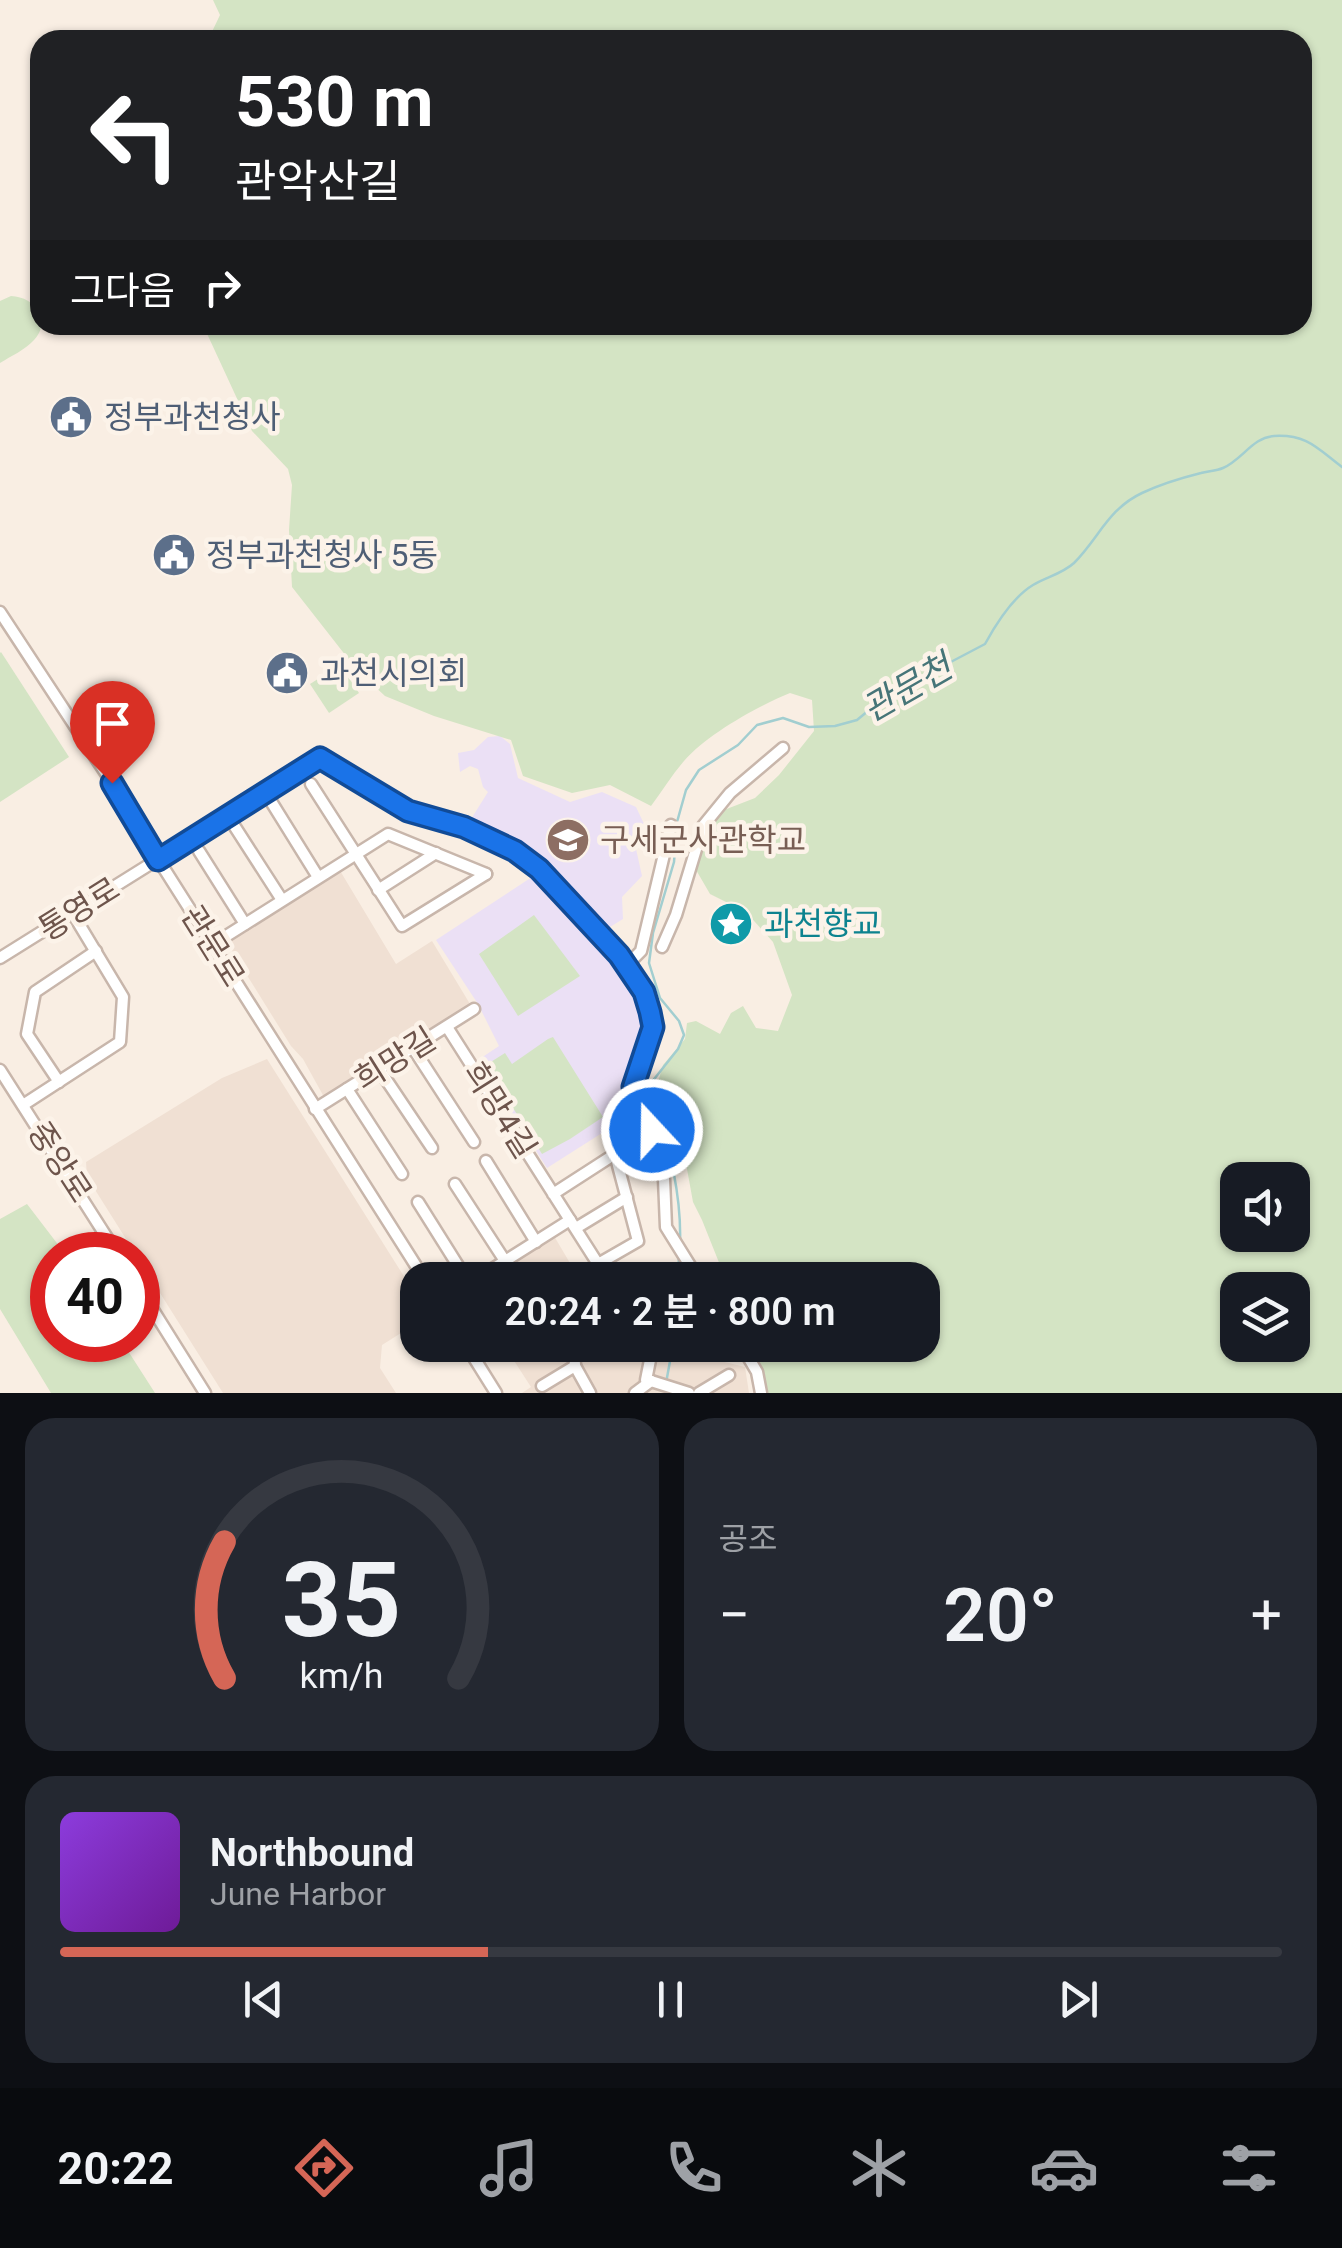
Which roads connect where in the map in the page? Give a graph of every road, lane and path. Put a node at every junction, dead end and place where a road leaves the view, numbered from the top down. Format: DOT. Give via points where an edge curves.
graph roads {
  1 [pos="2,620"];
  2 [pos="783,748"];
  3 [pos="311,784"];
  4 [pos="272,802"];
  5 [pos="672,826"];
  6 [pos="235,827"];
  7 [pos="199,851"];
  8 [pos="436,853"];
  9 [pos="356,854"];
  10 [pos="158,860"];
  11 [pos="318,877"];
  12 [pos="378,890"];
  13 [pos="282,900"];
  14 [pos="73,914"];
  15 [pos="244,924"];
  16 [pos="212,945"];
  17 [pos="662,946"];
  18 [pos="96,952"];
  19 [pos="0,958"];
  20 [pos="627,965"];
  21 [pos="474,1009"];
  22 [pos="447,1026"];
  23 [pos="413,1048"];
  24 [pos="379,1069"];
  25 [pos="0,1070"];
  26 [pos="59,1082"];
  27 [pos="347,1089"];
  28 [pos="23,1105"];
  29 [pos="315,1109"];
  30 [pos="474,1142"];
  31 [pos="432,1148"];
  32 [pos="486,1161"];
  33 [pos="402,1174"];
  34 [pos="455,1184"];
  35 [pos="553,1194"];
  36 [pos="627,1197"];
  37 [pos="418,1202"];
  38 [pos="573,1224"];
  39 [pos="103,1232"];
  40 [pos="536,1242"];
  41 [pos="506,1261"];
  42 [pos="413,1262"];
  43 [pos="459,1262"];
  44 [pos="687,1262"];
  45 [pos="160,1322"];
  46 [pos="477,1362"];
  47 [pos="575,1362"];
  48 [pos="650,1362"];
  49 [pos="751,1362"];
  50 [pos="575,1366"];
  51 [pos="729,1374"];
  52 [pos="650,1382"];
  53 [pos="542,1386"];
  54 [pos="684,1392"];
  55 [pos="204,1393"];
  56 [pos="496,1393"];
  57 [pos="590,1393"];
  58 [pos="635,1393"];
  59 [pos="701,1393"];
  60 [pos="761,1393"];
  1 -- 10 [label="street, 관문로"];
  2 -- 17 [label="street" via="703,826"];
  3 -- 9 [label="street"];
  4 -- 11 [label="street"];
  5 -- 20 [label="street" via="641,951"];
  6 -- 13 [label="street"];
  7 -- 15 [label="street"];
  8 -- 9 [label="street" via="388,834"];
  8 -- 12 [label="street"];
  8 -- 12 [label="street" via="486,874 402,926"];
  9 -- 11 [label="street"];
  9 -- 12 [label="street"];
  10 -- 14 [label="street, 통영로"];
  10 -- 16 [label="street, 관문로"];
  10 -- 20 [label="street, 통영로" via="320,758 408,811 515,851"];
  11 -- 13 [label="street"];
  13 -- 15 [label="street"];
  14 -- 18 [label="street"];
  14 -- 19 [label="street, 통영로"];
  15 -- 16 [label="street"];
  16 -- 29 [label="street, 관문로"];
  18 -- 26 [label="street" via="124,997 120,1042"];
  18 -- 26 [label="street" via="36,992 26,1034"];
  20 -- 44 [label="street" via="644,992 653,1027 633,1087 664,1179 666,1227"];
  21 -- 22 [label="street, 희망길"];
  22 -- 23 [label="street, 희망길"];
  22 -- 35 [label="street, 희망4길"];
  23 -- 24 [label="street, 희망길"];
  23 -- 30 [label="street"];
  24 -- 27 [label="street, 희망길"];
  24 -- 31 [label="street"];
  25 -- 28 [label="street, 중앙로"];
  26 -- 28 [label="street"];
  27 -- 29 [label="street, 희망길"];
  27 -- 33 [label="street"];
  28 -- 39 [label="street, 중앙로"];
  29 -- 42 [label="street, 관문로"];
  32 -- 40 [label="street"];
  34 -- 41 [label="street"];
  35 -- 36 [label="street, 희망4길" via="615,1154"];
  35 -- 38 [label="street, 희망4길"];
  36 -- 38 [label="street"];
  36 -- 38 [label="street, 희망4길" via="638,1241 598,1264"];
  37 -- 43 [label="street"];
  38 -- 40 [label="street"];
  40 -- 41 [label="street"];
  45 -- 55 [label="street"];
  46 -- 56 [label="street"];
  47 -- 50 [label="street"];
  48 -- 52 [label="street"];
  49 -- 60 [label="street"];
  50 -- 53 [label="street"];
  50 -- 57 [label="street"];
  51 -- 59 [label="street"];
  52 -- 54 [label="street"];
  52 -- 58 [label="street"];
}
